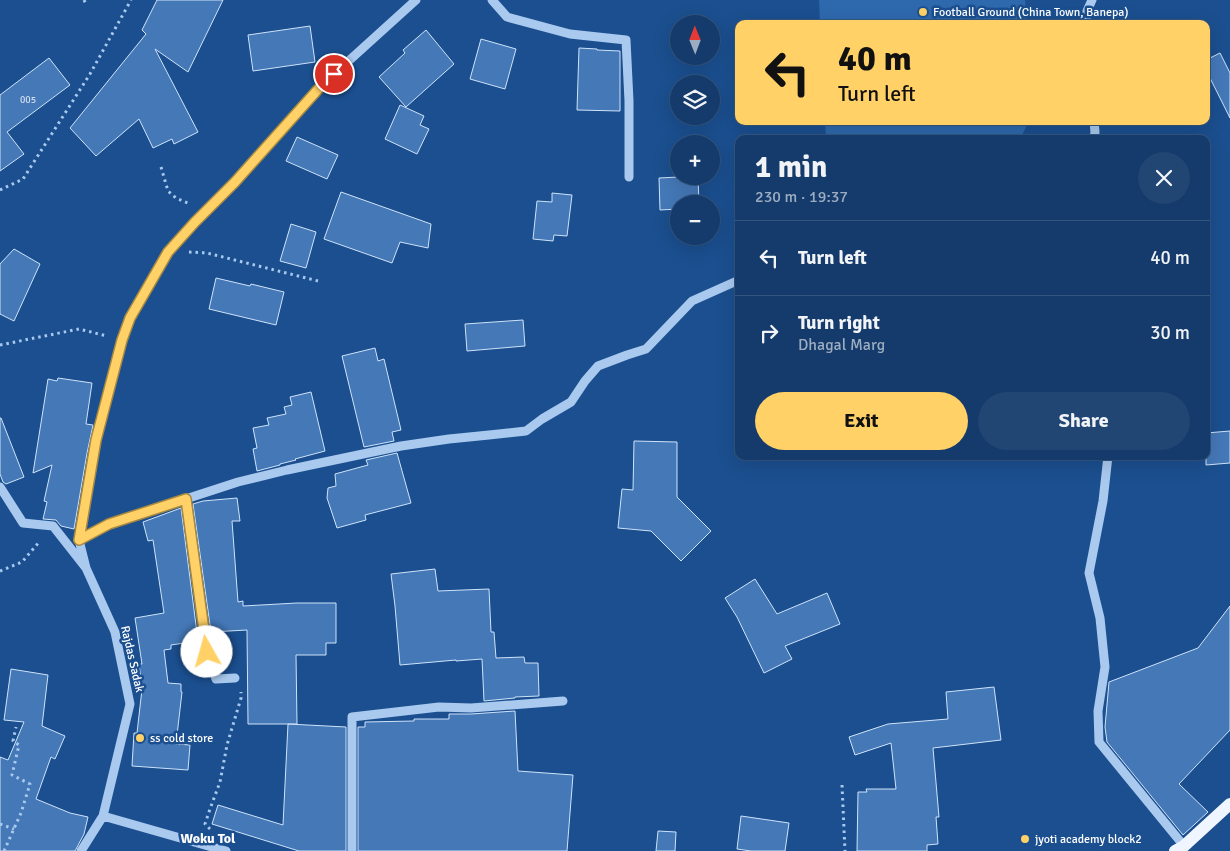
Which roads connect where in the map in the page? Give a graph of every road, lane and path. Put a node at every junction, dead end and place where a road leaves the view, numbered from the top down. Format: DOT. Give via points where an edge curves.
graph roads {
  1 [pos="84,0"];
  2 [pos="131,0"];
  3 [pos="416,0"];
  4 [pos="492,0"];
  5 [pos="1092,0"];
  6 [pos="86,4"];
  7 [pos="1086,20"];
  8 [pos="161,167"];
  9 [pos="629,177"];
  10 [pos="0,190"];
  11 [pos="195,222"];
  12 [pos="168,252"];
  13 [pos="318,281"];
  14 [pos="735,282"];
  15 [pos="122,340"];
  16 [pos="0,345"];
  17 [pos="1108,460"];
  18 [pos="0,487"];
  19 [pos="186,499"];
  20 [pos="53,526"];
  21 [pos="79,540"];
  22 [pos="86,568"];
  23 [pos="0,571"];
  24 [pos="235,678"];
  25 [pos="563,701"];
  26 [pos="16,728"];
  27 [pos="842,785"];
  28 [pos="1230,804"];
  29 [pos="104,816"];
  30 [pos="0,824"];
  31 [pos="14,830"];
  32 [pos="1179,848"];
  33 [pos="4,851"];
  34 [pos="81,851"];
  35 [pos="224,851"];
  36 [pos="352,851"];
  37 [pos="845,851"];
  1 -- 6 [label="path"];
  2 -- 10 [label="path" via="90,74 23,179"];
  3 -- 11 [label="street" via="321,86"];
  4 -- 9 [label="street" via="507,17 570,34 626,40"];
  5 -- 7 [label="street" via="1086,11"];
  8 -- 11 [label="path" via="168,191 194,206"];
  11 -- 12 [label="street"];
  12 -- 13 [label="path" via="207,253"];
  12 -- 15 [label="street" via="130,318"];
  14 -- 19 [label="street" via="692,301 646,349 598,366 571,402 526,430 401,446 238,482"];
  15 -- 16 [label="path" via="79,329"];
  15 -- 21 [label="street" via="93,454"];
  17 -- 32 [label="street" via="1090,573 1100,618 1104,667 1098,711 1099,742"];
  18 -- 20 [label="street" via="23,523"];
  19 -- 21 [label="street" via="109,524"];
  19 -- 24 [label="street" via="207,652 216,679"];
  20 -- 22 [label="street, Rajdas Sadak"];
  20 -- 23 [label="path" via="22,562"];
  21 -- 22 [label="street"];
  22 -- 29 [label="street, Rajdas Sadak" via="115,632 130,704"];
  24 -- 35 [label="path" via="241,684 241,698 206,824 216,834"];
  25 -- 36 [label="street" via="471,708 438,707 352,716"];
  26 -- 31 [label="path" via="13,741 19,745 12,775 30,784"];
  27 -- 37 [label="path"];
  28 -- 32 [label="main road"];
  29 -- 34 [label="street"];
  29 -- 35 [label="street"];
  30 -- 31 [label="path"];
  31 -- 33 [label="path"];
}
